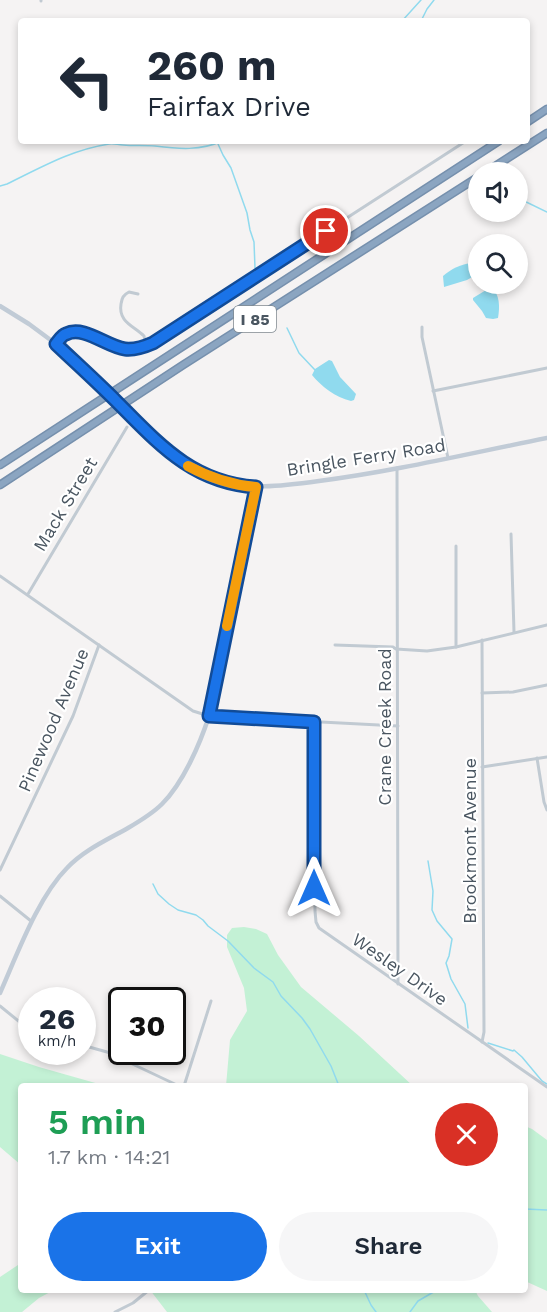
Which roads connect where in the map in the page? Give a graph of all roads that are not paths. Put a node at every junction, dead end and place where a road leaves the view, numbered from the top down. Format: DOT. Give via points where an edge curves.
graph roads {
  1 [pos="547,109"];
  2 [pos="530,120"];
  3 [pos="547,133"];
  4 [pos="461,144"];
  5 [pos="494,144"];
  6 [pos="530,144"];
  7 [pos="530,144"];
  8 [pos="502,162"];
  9 [pos="468,183"];
  10 [pos="138,294"];
  11 [pos="0,307"];
  12 [pos="422,327"];
  13 [pos="56,344"];
  14 [pos="146,346"];
  15 [pos="547,368"];
  16 [pos="434,391"];
  17 [pos="126,427"];
  18 [pos="547,438"];
  19 [pos="448,458"];
  20 [pos="0,465"];
  21 [pos="397,468"];
  22 [pos="0,485"];
  23 [pos="256,487"];
  24 [pos="511,534"];
  25 [pos="456,546"];
  26 [pos="0,576"];
  27 [pos="28,594"];
  28 [pos="547,624"];
  29 [pos="514,632"];
  30 [pos="482,640"];
  31 [pos="99,645"];
  32 [pos="335,645"];
  33 [pos="456,647"];
  34 [pos="396,649"];
  35 [pos="547,684"];
  36 [pos="482,693"];
  37 [pos="209,716"];
  38 [pos="314,722"];
  39 [pos="398,726"];
  40 [pos="547,757"];
  41 [pos="537,758"];
  42 [pos="482,767"];
  43 [pos="547,810"];
  44 [pos="0,870"];
  45 [pos="0,896"];
  46 [pos="32,922"];
  47 [pos="398,984"];
  48 [pos="0,993"];
  49 [pos="211,1000"];
  50 [pos="0,1006"];
  51 [pos="18,1021"];
  52 [pos="482,1042"];
  53 [pos="96,1049"];
  54 [pos="173,1083"];
  55 [pos="185,1083"];
  56 [pos="547,1087"];
  57 [pos="146,1293"];
  58 [pos="123,1310"];
  59 [pos="115,1312"];
  1 -- 2 [label="highway"];
  3 -- 7 [label="highway"];
  4 -- 14 [label="street"];
  5 -- 20 [label="highway, I 85"];
  6 -- 8 [label="highway"];
  9 -- 22 [label="highway, I 85"];
  10 -- 14 [label="street" via="124,295 120,311 125,322 144,336"];
  11 -- 13 [label="street, Bringle Ferry Road"];
  12 -- 16 [label="street"];
  13 -- 14 [label="street" via="65,334 76,332 124,349"];
  13 -- 23 [label="street, Bringle Ferry Road, bridge" via="168,452 192,469 220,481"];
  15 -- 16 [label="street"];
  16 -- 19 [label="street"];
  17 -- 27 [label="street, Mack Street"];
  18 -- 19 [label="street, Bringle Ferry Road"];
  19 -- 21 [label="street, Bringle Ferry Road"];
  21 -- 23 [label="street, Bringle Ferry Road"];
  21 -- 34 [label="street, Crane Creek Road"];
  23 -- 37 [label="street"];
  24 -- 29 [label="street"];
  25 -- 33 [label="street"];
  26 -- 27 [label="street, Pinewood Avenue"];
  27 -- 31 [label="street, Pinewood Avenue"];
  28 -- 29 [label="street"];
  29 -- 30 [label="street"];
  30 -- 33 [label="street"];
  30 -- 36 [label="street, Brookmont Avenue"];
  31 -- 37 [label="street, Pinewood Avenue" via="185,707"];
  31 -- 44 [label="street, Pinewood Avenue" via="73,716"];
  32 -- 34 [label="street"];
  33 -- 34 [label="street" via="427,651"];
  34 -- 39 [label="street, Crane Creek Road"];
  35 -- 36 [label="street" via="521,691"];
  36 -- 42 [label="street, Brookmont Avenue"];
  37 -- 38 [label="street, Pinewood Avenue"];
  37 -- 46 [label="street" via="190,761 163,804 69,866"];
  38 -- 39 [label="street, Pinewood Avenue"];
  38 -- 47 [label="street, Wesley Drive" via="316,922"];
  39 -- 47 [label="street, Crane Creek Road"];
  40 -- 41 [label="street"];
  41 -- 42 [label="street"];
  41 -- 43 [label="street"];
  42 -- 52 [label="street, Brookmont Avenue"];
  45 -- 46 [label="street"];
  46 -- 48 [label="street"];
  47 -- 52 [label="street, Wesley Drive"];
  49 -- 55 [label="street"];
  50 -- 51 [label="street"];
  52 -- 56 [label="street, Wesley Drive"];
  53 -- 54 [label="street"];
  57 -- 58 [label="street"];
  58 -- 59 [label="street"];
}
